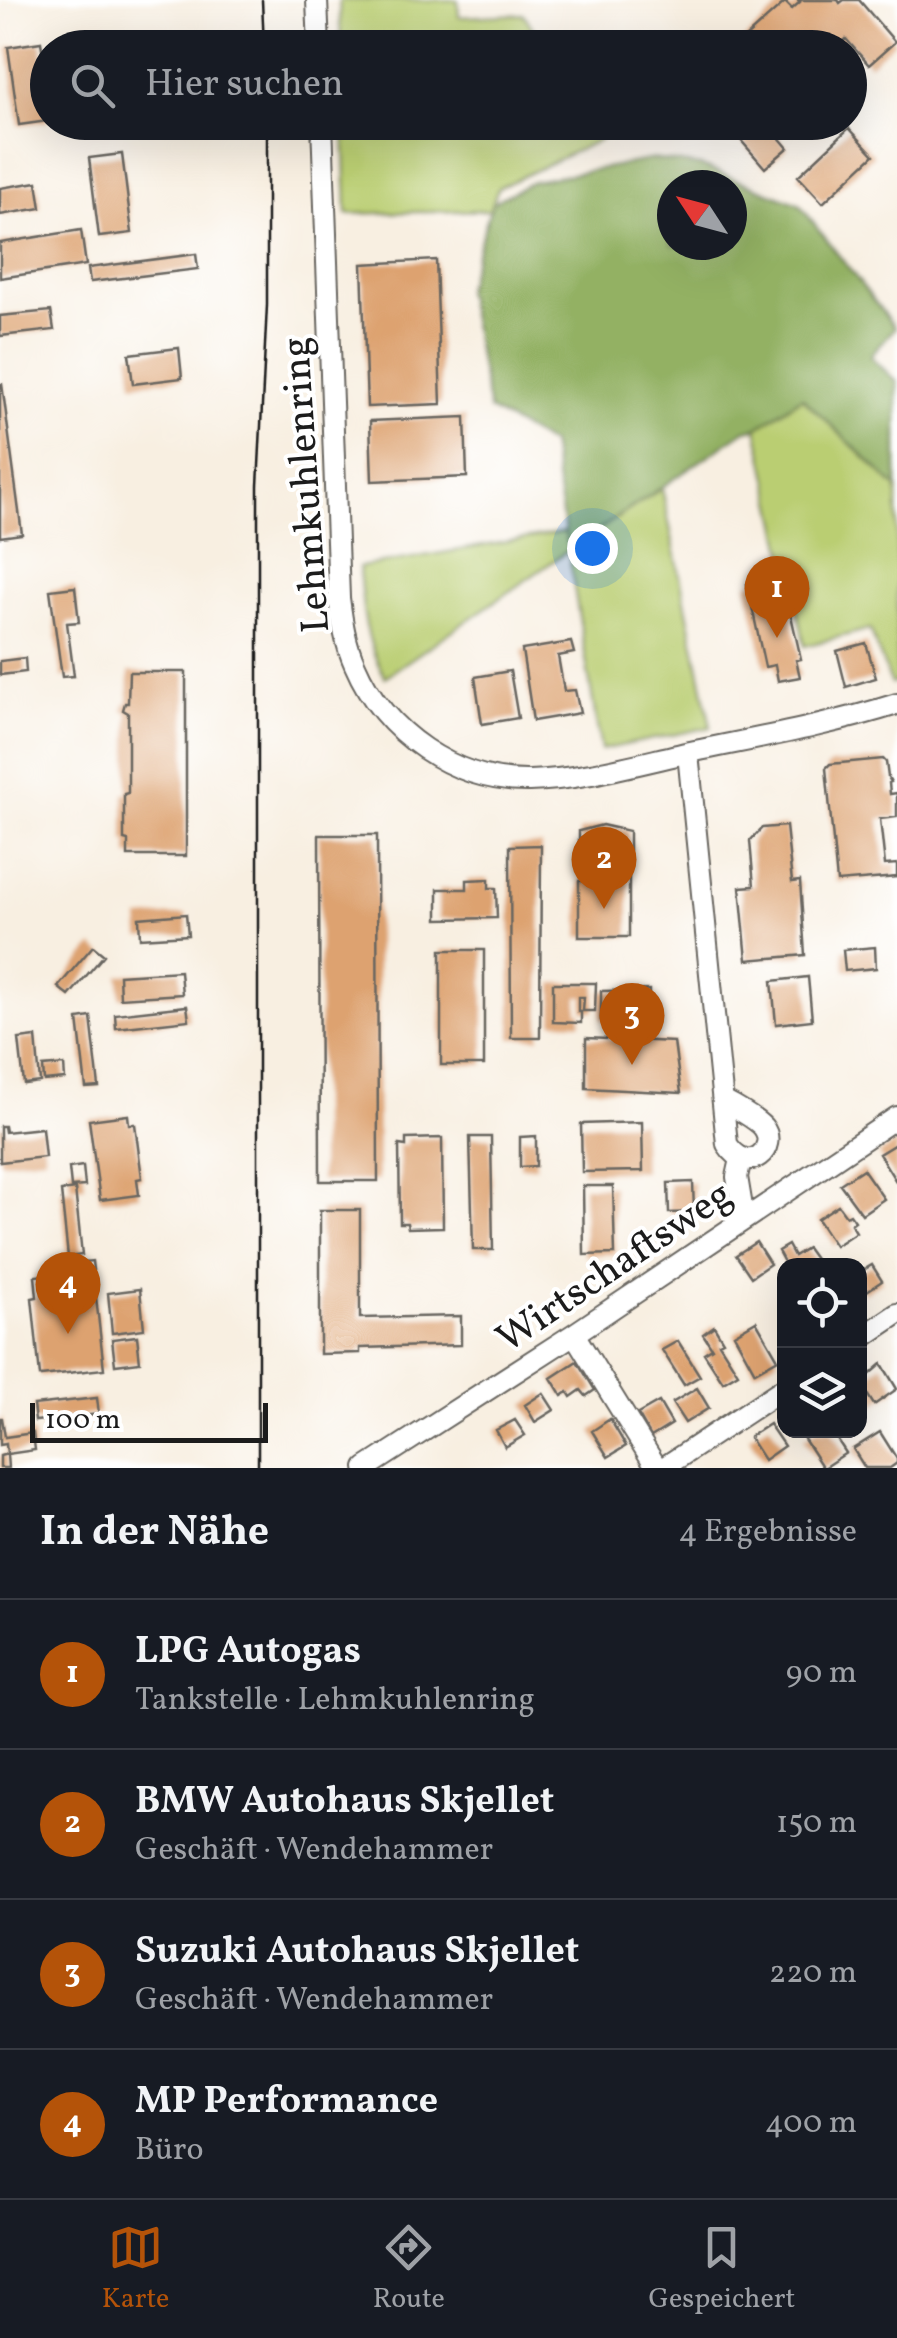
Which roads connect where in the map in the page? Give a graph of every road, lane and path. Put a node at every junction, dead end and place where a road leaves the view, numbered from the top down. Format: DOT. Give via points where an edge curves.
graph roads {
  1 [pos="317,0"];
  2 [pos="318,30"];
  3 [pos="323,140"];
  4 [pos="897,704"];
  5 [pos="688,753"];
  6 [pos="723,1101"];
  7 [pos="897,1117"];
  8 [pos="741,1159"];
  9 [pos="744,1220"];
  10 [pos="897,1314"];
  11 [pos="867,1333"];
  12 [pos="574,1334"];
  13 [pos="777,1393"];
  14 [pos="366,1468"];
  15 [pos="660,1468"];
  1 -- 2 [label="street"];
  3 -- 5 [label="street, Lehmkuhlenring" via="339,598 346,641 364,683 403,733 438,758 478,774 546,780"];
  4 -- 5 [label="street, Lehmkuhlenring"];
  5 -- 6 [label="street"];
  6 -- 8 [label="street" via="727,1144"];
  6 -- 8 [label="street" via="763,1127 767,1137 759,1157"];
  7 -- 9 [label="street, Wirtschaftsweg"];
  8 -- 9 [label="street"];
  9 -- 12 [label="street, Wirtschaftsweg"];
  10 -- 11 [label="street"];
  12 -- 14 [label="street, Wirtschaftsweg"];
  12 -- 15 [label="street"];
  13 -- 15 [label="street"];
}
